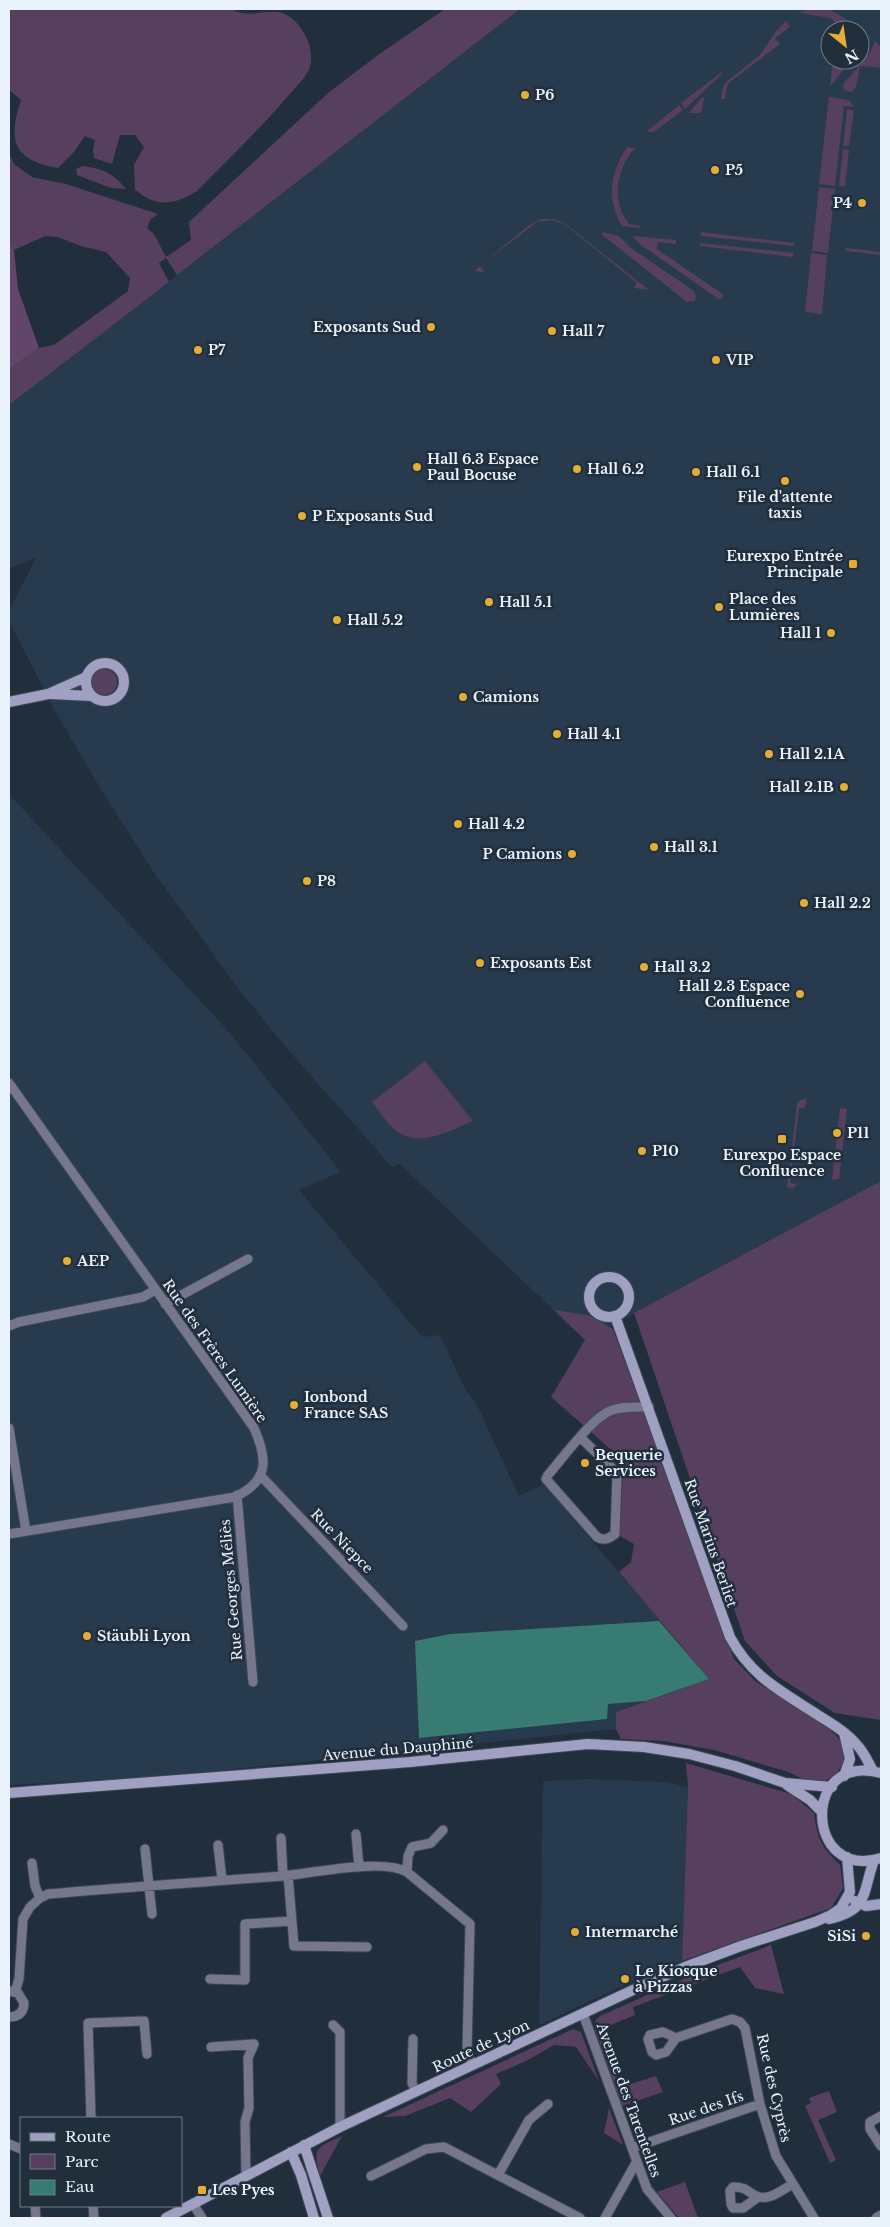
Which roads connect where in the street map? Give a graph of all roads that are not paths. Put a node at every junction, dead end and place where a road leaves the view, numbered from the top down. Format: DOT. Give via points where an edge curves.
graph roads {
  1 [pos="86,677"];
  2 [pos="48,694"];
  3 [pos="91,696"];
  4 [pos="9,702"];
  5 [pos="9,1083"];
  6 [pos="248,1260"];
  7 [pos="155,1290"];
  8 [pos="165,1304"];
  9 [pos="615,1316"];
  10 [pos="9,1326"];
  11 [pos="649,1407"];
  12 [pos="9,1428"];
  13 [pos="580,1438"];
  14 [pos="261,1476"];
  15 [pos="238,1496"];
  16 [pos="26,1531"];
  17 [pos="9,1534"];
  18 [pos="403,1626"];
  19 [pos="253,1682"];
  20 [pos="844,1732"];
  21 [pos="877,1772"];
  22 [pos="844,1776"];
  23 [pos="785,1783"];
  24 [pos="832,1787"];
  25 [pos="9,1793"];
  26 [pos="821,1811"];
  27 [pos="443,1830"];
  28 [pos="356,1834"];
  29 [pos="281,1838"];
  30 [pos="218,1845"];
  31 [pos="145,1849"];
  32 [pos="847,1857"];
  33 [pos="877,1859"];
  34 [pos="32,1863"];
  35 [pos="359,1867"];
  36 [pos="407,1872"];
  37 [pos="285,1875"];
  38 [pos="222,1880"];
  39 [pos="149,1886"];
  40 [pos="866,1889"];
  41 [pos="850,1892"];
  42 [pos="40,1898"];
  43 [pos="881,1903"];
  44 [pos="860,1905"];
  45 [pos="152,1914"];
  46 [pos="292,1921"];
  47 [pos="818,1922"];
  48 [pos="367,1947"];
  49 [pos="210,1979"];
  50 [pos="12,1992"];
  51 [pos="583,2014"];
  52 [pos="9,2018"];
  53 [pos="332,2025"];
  54 [pos="676,2038"];
  55 [pos="413,2039"];
  56 [pos="211,2047"];
  57 [pos="147,2054"];
  58 [pos="473,2065"];
  59 [pos="416,2092"];
  60 [pos="548,2104"];
  61 [pos="760,2104"];
  62 [pos="881,2116"];
  63 [pos="91,2117"];
  64 [pos="340,2126"];
  65 [pos="304,2145"];
  66 [pos="881,2146"];
  67 [pos="632,2148"];
  68 [pos="291,2152"];
  69 [pos="637,2161"];
  70 [pos="498,2175"];
  71 [pos="246,2176"];
  72 [pos="371,2176"];
  73 [pos="793,2184"];
  74 [pos="758,2197"];
  75 [pos="193,2204"];
  76 [pos="561,2214"];
  77 [pos="881,2215"];
  78 [pos="166,2218"];
  79 [pos="202,2218"];
  80 [pos="314,2218"];
  81 [pos="328,2218"];
  82 [pos="580,2218"];
  83 [pos="605,2218"];
  84 [pos="671,2218"];
  85 [pos="814,2218"];
  86 [pos="876,2218"];
  1 -- 2 [label="street"];
  1 -- 3 [label="street"];
  1 -- 3 [label="street" via="91,668 101,663 112,664 123,674 123,689 116,698 105,701"];
  2 -- 3 [label="street"];
  2 -- 4 [label="street"];
  5 -- 7 [label="street, Rue des Frères Lumière"];
  6 -- 8 [label="street"];
  7 -- 8 [label="street, Rue des Frères Lumière"];
  7 -- 10 [label="street" via="144,1297"];
  8 -- 14 [label="street, Rue des Frères Lumière" via="254,1428 262,1452"];
  9 -- 9 [label="street" via="626,1309 629,1291 622,1281 604,1277 593,1284 589,1301 599,1315"];
  9 -- 11 [label="street, Rue Marius Berliet"];
  11 -- 13 [label="street" via="611,1410"];
  11 -- 20 [label="street, Rue Marius Berliet" via="721,1613 740,1655 768,1683"];
  12 -- 16 [label="street"];
  13 -- 13 [label="street" via="546,1480 602,1540 615,1534 616,1475"];
  14 -- 15 [label="street" via="257,1483"];
  14 -- 18 [label="street, Rue Niepce"];
  15 -- 16 [label="street"];
  15 -- 19 [label="street, Rue Georges Méliès"];
  16 -- 17 [label="street"];
  20 -- 21 [label="street, Rue Marius Berliet"];
  20 -- 22 [label="street" via="850,1759"];
  21 -- 22 [label="street" via="863,1771"];
  22 -- 24 [label="street"];
  23 -- 24 [label="street, Avenue du Dauphiné"];
  23 -- 25 [label="street, Avenue du Dauphiné" via="689,1754 644,1747 588,1744 400,1763"];
  23 -- 26 [label="street, Avenue du Dauphiné"];
  24 -- 26 [label="street"];
  26 -- 32 [label="street" via="827,1838"];
  27 -- 36 [label="street" via="431,1843 412,1847"];
  28 -- 35 [label="street"];
  29 -- 37 [label="street"];
  30 -- 38 [label="street"];
  31 -- 39 [label="street"];
  32 -- 33 [label="street"];
  32 -- 41 [label="street"];
  33 -- 40 [label="street"];
  34 -- 42 [label="street"];
  35 -- 36 [label="street" via="399,1867"];
  35 -- 37 [label="street"];
  36 -- 58 [label="street" via="470,1924 467,2052"];
  37 -- 38 [label="street"];
  37 -- 46 [label="street"];
  38 -- 39 [label="street"];
  39 -- 42 [label="street" via="48,1894"];
  39 -- 45 [label="street"];
  40 -- 43 [label="street" via="868,1896"];
  40 -- 44 [label="street"];
  41 -- 44 [label="street"];
  41 -- 47 [label="street, Route de Lyon" via="841,1908"];
  42 -- 50 [label="street" via="23,1919 19,1979"];
  43 -- 44 [label="street"];
  44 -- 47 [label="street, Route de Lyon" via="848,1914"];
  46 -- 48 [label="street" via="294,1946"];
  46 -- 49 [label="street" via="245,1924 245,1980"];
  47 -- 51 [label="street, Route de Lyon" via="685,1967"];
  50 -- 52 [label="street" via="22,1997 24,2008 16,2017"];
  51 -- 58 [label="street, Route de Lyon"];
  51 -- 67 [label="street, Avenue des Tarentelles"];
  53 -- 64 [label="street" via="340,2032"];
  54 -- 61 [label="street, Rue des Cyprès" via="732,2019 740,2022 745,2028"];
  55 -- 59 [label="street" via="412,2082"];
  56 -- 71 [label="street" via="254,2044 248,2058"];
  57 -- 63 [label="street" via="144,2021 88,2023"];
  58 -- 59 [label="street, Route de Lyon"];
  59 -- 64 [label="street, Route de Lyon"];
  60 -- 70 [label="street" via="529,2120"];
  61 -- 67 [label="street, Rue des Ifs"];
  61 -- 73 [label="street, Rue des Cyprès" via="776,2156"];
  62 -- 66 [label="street" via="870,2122 870,2129"];
  64 -- 65 [label="street, Route de Lyon"];
  65 -- 68 [label="street, Route de Lyon"];
  65 -- 81 [label="street"];
  67 -- 69 [label="street, Avenue des Tarentelles"];
  68 -- 71 [label="street, Route de Lyon"];
  68 -- 80 [label="street"];
  69 -- 83 [label="street"];
  69 -- 84 [label="street, Avenue des Tarentelles" via="647,2189"];
  70 -- 72 [label="street" via="444,2147 426,2149"];
  70 -- 76 [label="street"];
  71 -- 75 [label="street, Route de Lyon"];
  73 -- 74 [label="street" via="769,2197"];
  73 -- 85 [label="street, Rue des Cyprès"];
  75 -- 78 [label="street, Route de Lyon"];
  75 -- 79 [label="street"];
  76 -- 82 [label="street"];
  77 -- 86 [label="street"];
}
